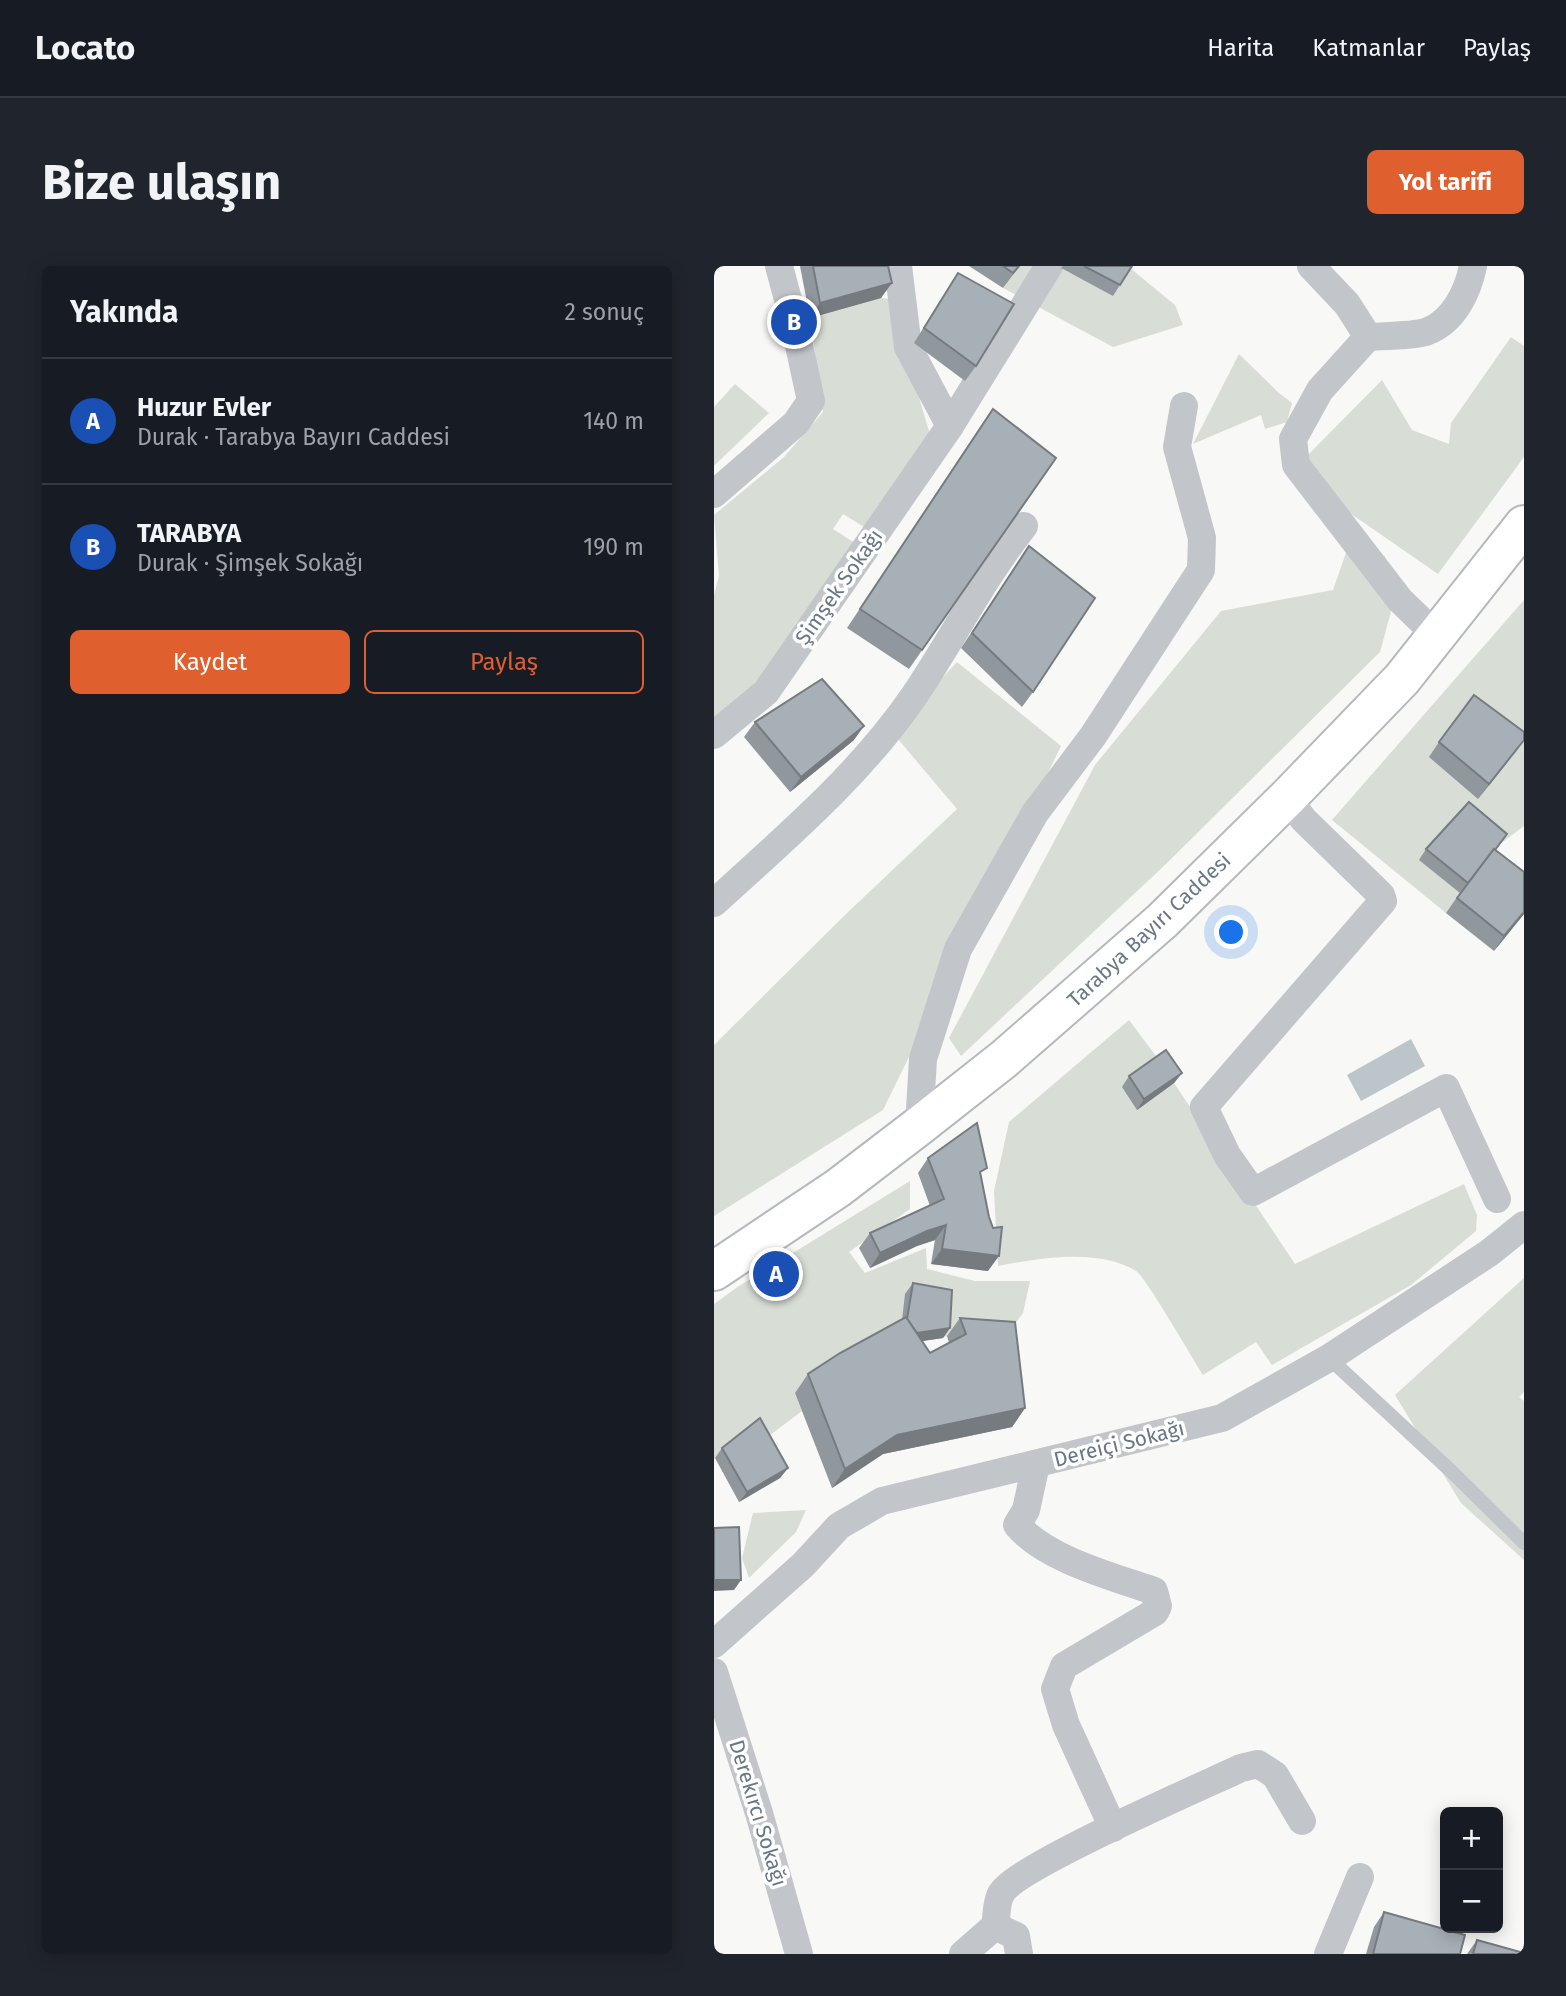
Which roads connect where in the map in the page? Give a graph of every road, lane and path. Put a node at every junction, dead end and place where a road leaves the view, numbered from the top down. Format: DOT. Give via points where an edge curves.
graph roads {
  1 [pos="779,266"];
  2 [pos="898,266"];
  3 [pos="1049,266"];
  4 [pos="1311,266"];
  5 [pos="1473,266"];
  6 [pos="1368,337"];
  7 [pos="1184,407"];
  8 [pos="950,426"];
  9 [pos="714,494"];
  10 [pos="1524,525"];
  11 [pos="1024,526"];
  12 [pos="1438,637"];
  13 [pos="714,735"];
  14 [pos="1287,798"];
  15 [pos="714,902"];
  16 [pos="919,1126"];
  17 [pos="1497,1199"];
  18 [pos="1524,1225"];
  19 [pos="714,1271"];
  20 [pos="1329,1358"];
  21 [pos="1036,1464"];
  22 [pos="1524,1543"];
  23 [pos="714,1644"];
  24 [pos="714,1672"];
  25 [pos="1303,1821"];
  26 [pos="1113,1828"];
  27 [pos="1360,1877"];
  28 [pos="995,1926"];
  29 [pos="799,1954"];
  30 [pos="963,1954"];
  31 [pos="1019,1954"];
  32 [pos="1328,1954"];
  1 -- 9 [label="street" via="811,401 796,423"];
  2 -- 8 [label="street" via="908,347"];
  3 -- 8 [label="street, Şimşek Sokağı"];
  4 -- 6 [label="street" via="1347,304"];
  5 -- 6 [label="street" via="1461,300 1427,332"];
  6 -- 12 [label="street" via="1320,390 1293,439 1296,466 1400,600"];
  7 -- 16 [label="street" via="1177,447 1202,538 1201,570 1093,736 1035,813 958,949 923,1059"];
  8 -- 13 [label="street, Şimşek Sokağı" via="766,692"];
  10 -- 12 [label="main road, Tarabya Bayırı Caddesi"];
  11 -- 15 [label="street" via="913,697 841,786"];
  12 -- 14 [label="main road, Tarabya Bayırı Caddesi"];
  14 -- 16 [label="main road, Tarabya Bayırı Caddesi" via="1082,993"];
  14 -- 17 [label="street" via="1383,901 1203,1107 1227,1155 1253,1192 1446,1088"];
  16 -- 19 [label="main road, Tarabya Bayırı Caddesi" via="838,1188"];
  18 -- 20 [label="street, Dereiçi Sokağı"];
  20 -- 21 [label="street, Dereiçi Sokağı" via="1222,1418"];
  20 -- 22 [label="lane"];
  21 -- 23 [label="street, Dereiçi Sokağı" via="882,1501 839,1526 803,1566"];
  21 -- 26 [label="street" via="1026,1510 1017,1525 1029,1539 1154,1591 1158,1606 1064,1666 1055,1689 1066,1725"];
  24 -- 29 [label="street, Derekırcı Sokağı"];
  25 -- 26 [label="street" via="1275,1775 1258,1764"];
  26 -- 28 [label="street" via="1021,1875 1001,1894"];
  27 -- 32 [label="street"];
  28 -- 30 [label="street"];
  28 -- 31 [label="street" via="1016,1936"];
}
